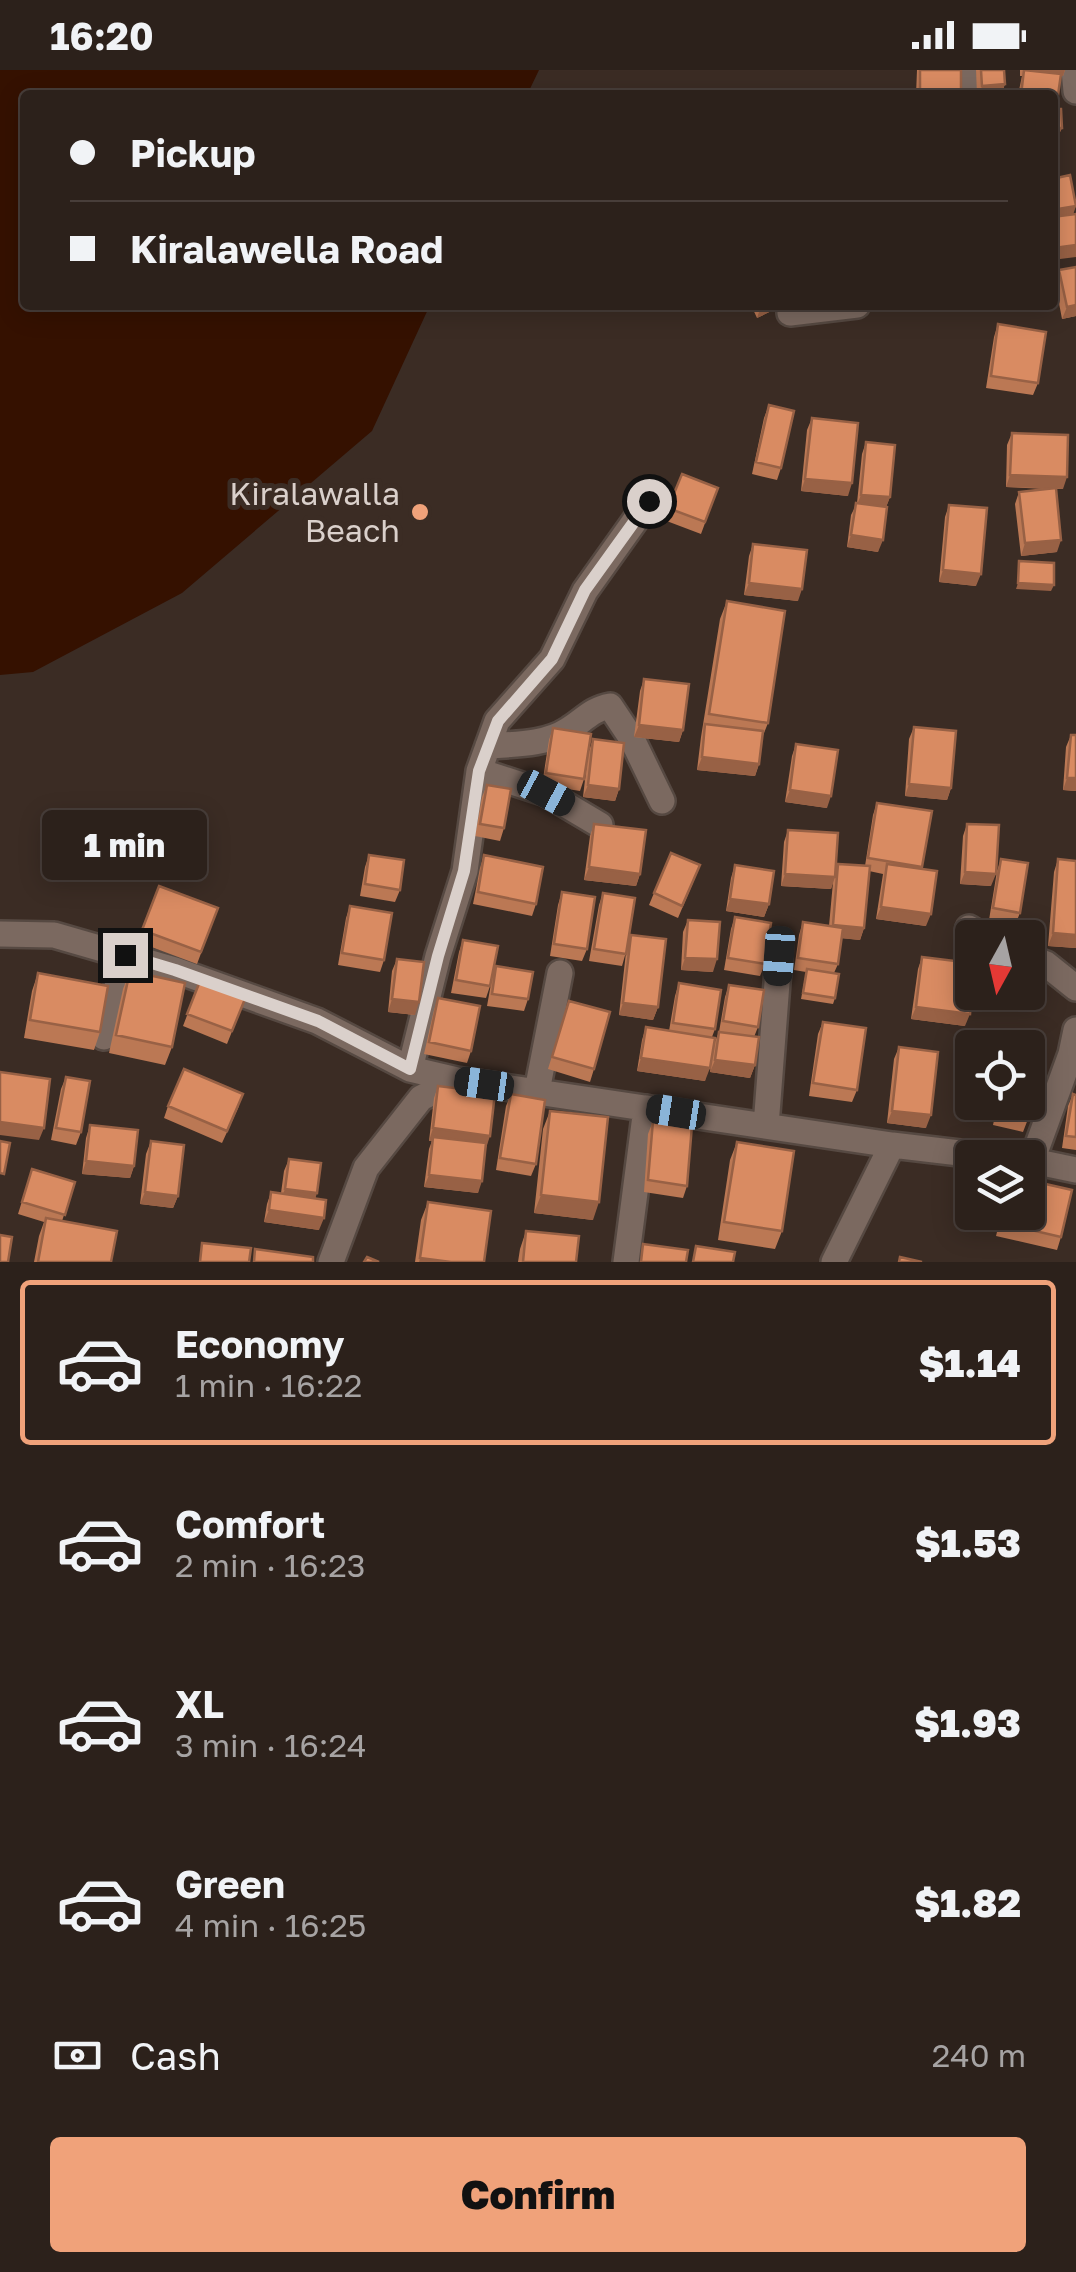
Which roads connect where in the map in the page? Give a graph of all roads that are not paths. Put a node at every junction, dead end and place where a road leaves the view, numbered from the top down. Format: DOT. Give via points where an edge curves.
graph roads {
  1 [pos="1074,70"];
  2 [pos="1076,92"];
  3 [pos="815,310"];
  4 [pos="790,313"];
  5 [pos="649,501"];
  6 [pos="488,746"];
  7 [pos="479,771"];
  8 [pos="662,801"];
  9 [pos="600,826"];
  10 [pos="0,934"];
  11 [pos="125,955"];
  12 [pos="779,956"];
  13 [pos="1045,964"];
  14 [pos="560,973"];
  15 [pos="1076,988"];
  16 [pos="1076,1030"];
  17 [pos="104,1037"];
  18 [pos="410,1069"];
  19 [pos="458,1080"];
  20 [pos="537,1091"];
  21 [pos="646,1108"];
  22 [pos="766,1126"];
  23 [pos="1038,1140"];
  24 [pos="892,1145"];
  25 [pos="955,1152"];
  26 [pos="1045,1163"];
  27 [pos="1076,1170"];
  28 [pos="332,1262"];
  29 [pos="626,1262"];
  30 [pos="834,1262"];
  1 -- 2 [label="street"];
  3 -- 4 [label="street"];
  5 -- 6 [label="street" via="585,590 552,659 498,721"];
  6 -- 7 [label="street"];
  6 -- 8 [label="street" via="564,733 610,706"];
  7 -- 9 [label="street" via="546,793"];
  7 -- 18 [label="street" via="464,871"];
  10 -- 11 [label="street" via="54,934"];
  11 -- 17 [label="street"];
  11 -- 18 [label="street" via="318,1021"];
  12 -- 22 [label="street"];
  13 -- 15 [label="street"];
  14 -- 20 [label="street"];
  16 -- 23 [label="street"];
  18 -- 19 [label="street"];
  19 -- 20 [label="street"];
  19 -- 28 [label="street" via="421,1098 366,1168"];
  20 -- 21 [label="street"];
  21 -- 22 [label="street"];
  21 -- 29 [label="street"];
  22 -- 24 [label="street"];
  24 -- 25 [label="street"];
  24 -- 30 [label="street"];
  26 -- 27 [label="street"];
}
